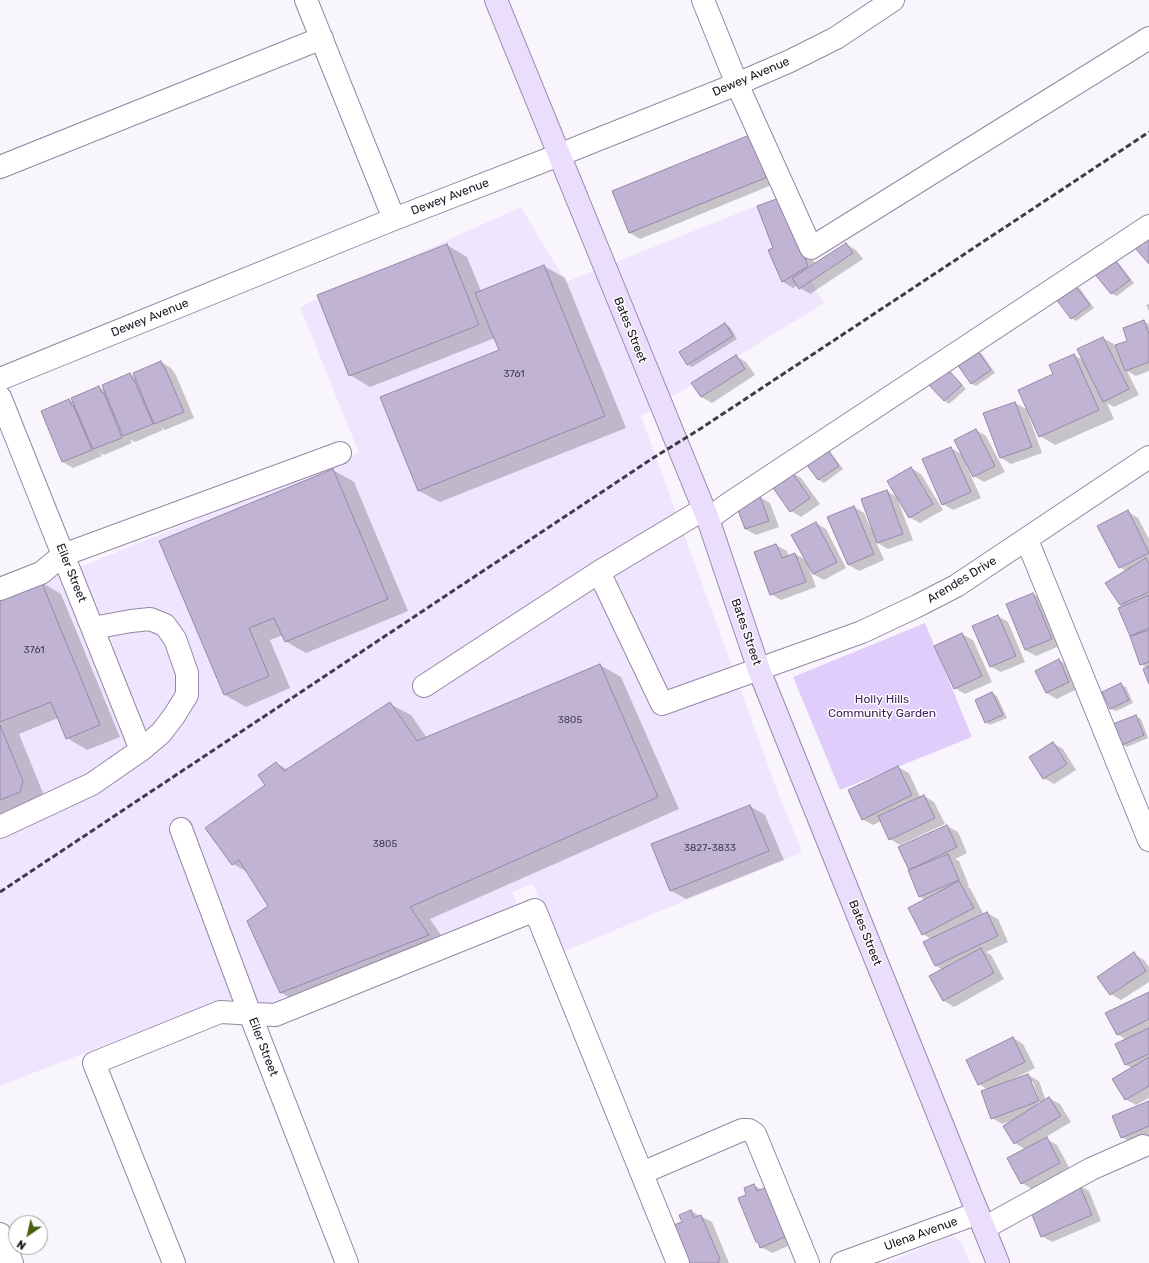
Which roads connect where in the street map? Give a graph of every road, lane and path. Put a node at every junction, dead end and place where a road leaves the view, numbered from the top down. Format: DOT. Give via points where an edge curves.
graph roads {
  1 [pos="306,0"];
  2 [pos="496,0"];
  3 [pos="703,0"];
  4 [pos="892,0"];
  5 [pos="322,38"];
  6 [pos="1149,38"];
  7 [pos="737,84"];
  8 [pos="559,155"];
  9 [pos="0,167"];
  10 [pos="394,218"];
  11 [pos="1149,226"];
  12 [pos="0,379"];
  13 [pos="0,396"];
  14 [pos="340,453"];
  15 [pos="1149,457"];
  16 [pos="706,514"];
  17 [pos="1026,540"];
  18 [pos="63,555"];
  19 [pos="599,572"];
  20 [pos="0,589"];
  21 [pos="93,628"];
  22 [pos="759,670"];
  23 [pos="424,686"];
  24 [pos="141,750"];
  25 [pos="0,827"];
  26 [pos="181,830"];
  27 [pos="1149,840"];
  28 [pos="250,1014"];
  29 [pos="1143,1146"];
  30 [pos="642,1173"];
  31 [pos="981,1220"];
  32 [pos="0,1234"];
  33 [pos="12,1263"];
  34 [pos="174,1263"];
  35 [pos="347,1263"];
  36 [pos="678,1263"];
  37 [pos="808,1263"];
  38 [pos="842,1263"];
  39 [pos="998,1263"];
  1 -- 5 [label="street"];
  2 -- 8 [label="main road, Bates Street"];
  3 -- 7 [label="street"];
  4 -- 7 [label="street, Dewey Avenue" via="836,38"];
  5 -- 9 [label="street"];
  5 -- 10 [label="street"];
  6 -- 7 [label="street" via="811,248"];
  7 -- 8 [label="street, Dewey Avenue"];
  8 -- 10 [label="street, Dewey Avenue"];
  8 -- 16 [label="main road, Bates Street"];
  10 -- 12 [label="street, Dewey Avenue"];
  11 -- 16 [label="street" via="730,503"];
  13 -- 18 [label="street, Eiler Street"];
  14 -- 18 [label="street"];
  15 -- 17 [label="street, Arendes Drive"];
  16 -- 19 [label="street"];
  16 -- 22 [label="main road, Bates Street"];
  17 -- 22 [label="street, Arendes Drive" via="956,586 918,606 862,632"];
  17 -- 27 [label="street"];
  18 -- 20 [label="street" via="41,573"];
  18 -- 21 [label="street, Eiler Street"];
  19 -- 22 [label="street, Arendes Drive" via="662,704"];
  19 -- 23 [label="street"];
  21 -- 24 [label="street, Eiler Street"];
  21 -- 24 [label="street" via="150,619 165,625 176,639 187,673 187,695 161,733"];
  22 -- 31 [label="main road, Bates Street"];
  24 -- 25 [label="street" via="92,784"];
  26 -- 28 [label="street, Eiler Street"];
  28 -- 30 [label="street" via="275,1015 535,910"];
  28 -- 34 [label="street" via="220,1012 94,1063"];
  28 -- 35 [label="street, Eiler Street"];
  29 -- 31 [label="street, Ulena Avenue"];
  30 -- 36 [label="street"];
  30 -- 37 [label="street" via="742,1130 749,1130 755,1134"];
  31 -- 38 [label="street, Ulena Avenue"];
  31 -- 39 [label="main road, Bates Street"];
  32 -- 33 [label="street"];
}
